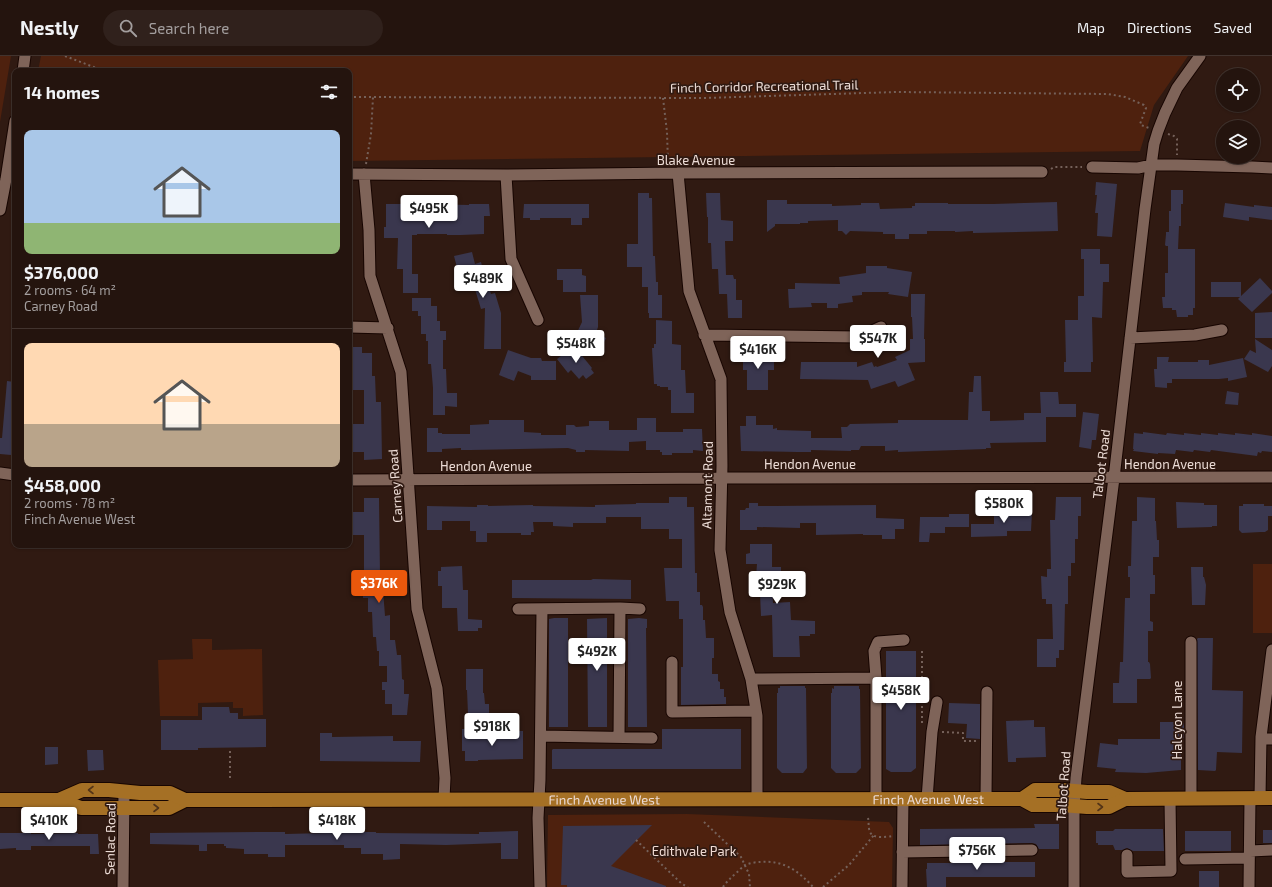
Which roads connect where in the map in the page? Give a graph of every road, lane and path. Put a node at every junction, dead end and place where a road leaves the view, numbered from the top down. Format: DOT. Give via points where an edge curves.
graph roads {
  1 [pos="25,56"];
  2 [pos="65,56"];
  3 [pos="1200,56"];
  4 [pos="23,68"];
  5 [pos="96,68"];
  6 [pos="352,97"];
  7 [pos="373,97"];
  8 [pos="663,98"];
  9 [pos="1152,129"];
  10 [pos="1164,133"];
  11 [pos="12,164"];
  12 [pos="1152,165"];
  13 [pos="1177,165"];
  14 [pos="669,167"];
  15 [pos="1092,167"];
  16 [pos="1272,168"];
  17 [pos="365,170"];
  18 [pos="1042,172"];
  19 [pos="352,173"];
  20 [pos="678,173"];
  21 [pos="506,175"];
  22 [pos="11,179"];
  23 [pos="0,210"];
  24 [pos="538,320"];
  25 [pos="352,327"];
  26 [pos="881,327"];
  27 [pos="388,328"];
  28 [pos="1222,330"];
  29 [pos="704,335"];
  30 [pos="1130,338"];
  31 [pos="0,474"];
  32 [pos="12,475"];
  33 [pos="1272,477"];
  34 [pos="722,478"];
  35 [pos="1114,478"];
  36 [pos="352,480"];
  37 [pos="409,480"];
  38 [pos="620,608"];
  39 [pos="518,609"];
  40 [pos="542,609"];
  41 [pos="640,609"];
  42 [pos="904,640"];
  43 [pos="1191,642"];
  44 [pos="922,648"];
  45 [pos="1272,650"];
  46 [pos="672,662"];
  47 [pos="876,678"];
  48 [pos="751,679"];
  49 [pos="987,692"];
  50 [pos="937,702"];
  51 [pos="756,710"];
  52 [pos="927,729"];
  53 [pos="541,736"];
  54 [pos="619,737"];
  55 [pos="652,738"];
  56 [pos="1267,739"];
  57 [pos="986,741"];
  58 [pos="230,748"];
  59 [pos="230,778"];
  60 [pos="1075,791"];
  61 [pos="124,792"];
  62 [pos="1191,798"];
  63 [pos="1261,798"];
  64 [pos="444,799"];
  65 [pos="539,799"];
  66 [pos="757,799"];
  67 [pos="876,799"];
  68 [pos="903,799"];
  69 [pos="927,799"];
  70 [pos="986,799"];
  71 [pos="1022,799"];
  72 [pos="1125,799"];
  73 [pos="1170,799"];
  74 [pos="0,800"];
  75 [pos="58,800"];
  76 [pos="185,800"];
  77 [pos="1074,806"];
  78 [pos="124,808"];
  79 [pos="868,818"];
  80 [pos="704,822"];
  81 [pos="874,836"];
  82 [pos="892,836"];
  83 [pos="636,840"];
  84 [pos="1032,850"];
  85 [pos="1272,850"];
  86 [pos="902,852"];
  87 [pos="1249,854"];
  88 [pos="1127,855"];
  89 [pos="1185,859"];
  90 [pos="745,865"];
  91 [pos="123,887"];
  92 [pos="540,887"];
  93 [pos="688,887"];
  94 [pos="723,887"];
  95 [pos="750,887"];
  96 [pos="812,887"];
  97 [pos="823,887"];
  98 [pos="902,887"];
  99 [pos="1074,887"];
  100 [pos="1249,887"];
  1 -- 4 [label="street"];
  2 -- 5 [label="path"];
  3 -- 12 [label="street, Talbot Road" via="1177,88 1165,113 1154,144"];
  6 -- 7 [label="path, Finch Corridor Recreational Trail"];
  7 -- 8 [label="path, Finch Corridor Recreational Trail"];
  7 -- 17 [label="path" via="371,134"];
  8 -- 9 [label="path, Finch Corridor Recreational Trail" via="910,92 1115,95 1130,98 1144,106 1146,108 1140,124"];
  8 -- 14 [label="path"];
  10 -- 13 [label="path" via="1177,139"];
  11 -- 22 [label="street"];
  12 -- 13 [label="street"];
  12 -- 15 [label="street" via="1138,168"];
  12 -- 30 [label="street, Talbot Road"];
  13 -- 16 [label="street"];
  15 -- 18 [label="path" via="1054,167"];
  17 -- 19 [label="street, Blake Avenue"];
  17 -- 21 [label="street, Blake Avenue"];
  17 -- 27 [label="street, Carney Road" via="370,276"];
  18 -- 20 [label="street, Blake Avenue"];
  20 -- 21 [label="street, Blake Avenue"];
  20 -- 29 [label="street, Altamont Road" via="689,291"];
  21 -- 24 [label="street" via="512,259"];
  22 -- 23 [label="street"];
  25 -- 27 [label="street"];
  26 -- 29 [label="street" via="859,337"];
  27 -- 37 [label="street, Carney Road" via="402,372"];
  28 -- 30 [label="street" via="1195,335"];
  29 -- 34 [label="street, Altamont Road" via="721,379"];
  30 -- 35 [label="street, Talbot Road"];
  31 -- 32 [label="street"];
  33 -- 35 [label="street, Hendon Avenue"];
  34 -- 35 [label="street, Hendon Avenue"];
  34 -- 37 [label="street, Hendon Avenue"];
  34 -- 48 [label="street, Altamont Road" via="720,550 730,612"];
  35 -- 60 [label="street, Talbot Road"];
  36 -- 37 [label="street, Hendon Avenue"];
  37 -- 64 [label="street, Carney Road" via="418,609 437,688 445,778"];
  38 -- 40 [label="street"];
  38 -- 41 [label="street"];
  38 -- 54 [label="street"];
  39 -- 40 [label="street"];
  40 -- 53 [label="street"];
  42 -- 47 [label="street" via="878,642 874,651"];
  43 -- 62 [label="street, Halcyon Lane"];
  44 -- 52 [label="path"];
  45 -- 56 [label="street"];
  46 -- 51 [label="street" via="672,712"];
  47 -- 48 [label="street"];
  47 -- 67 [label="street"];
  48 -- 51 [label="street, Altamont Road"];
  49 -- 57 [label="street"];
  50 -- 52 [label="street"];
  51 -- 66 [label="street, Altamont Road"];
  52 -- 57 [label="path" via="963,733 963,741"];
  52 -- 69 [label="street"];
  53 -- 54 [label="street"];
  53 -- 65 [label="street"];
  54 -- 55 [label="street"];
  56 -- 63 [label="street"];
  57 -- 70 [label="street"];
  58 -- 59 [label="path"];
  60 -- 71 [label="main road, Finch Avenue West" via="1035,790"];
  60 -- 72 [label="main road, Finch Avenue West" via="1109,792"];
  60 -- 77 [label="street, Talbot Road"];
  61 -- 75 [label="main road, Finch Avenue West, one-way" via="82,790"];
  61 -- 76 [label="main road, Finch Avenue West" via="170,793"];
  61 -- 78 [label="street, Senlac Road"];
  62 -- 63 [label="main road, Finch Avenue West"];
  62 -- 73 [label="main road, Finch Avenue West"];
  63 -- 87 [label="street"];
  64 -- 65 [label="main road, Finch Avenue West"];
  64 -- 76 [label="main road, Finch Avenue West"];
  65 -- 66 [label="main road, Finch Avenue West"];
  65 -- 92 [label="street"];
  66 -- 67 [label="main road, Finch Avenue West"];
  67 -- 68 [label="main road, Finch Avenue West"];
  68 -- 69 [label="main road, Finch Avenue West"];
  68 -- 86 [label="street"];
  69 -- 70 [label="main road, Finch Avenue West"];
  70 -- 71 [label="main road, Finch Avenue West"];
  71 -- 77 [label="main road, Finch Avenue West" via="1033,805"];
  72 -- 73 [label="main road, Finch Avenue West"];
  77 -- 72 [label="main road, Finch Avenue West, one-way" via="1109,807"];
  73 -- 88 [label="street" via="1171,871 1127,872"];
  74 -- 75 [label="main road, Finch Avenue West"];
  75 -- 78 [label="main road, Finch Avenue West" via="81,808"];
  78 -- 76 [label="main road, Finch Avenue West, one-way" via="170,808"];
  77 -- 99 [label="street, Talbot Road"];
  78 -- 91 [label="street, Senlac Road"];
  79 -- 81 [label="path" via="870,832"];
  80 -- 90 [label="path"];
  81 -- 82 [label="path"];
  81 -- 97 [label="path" via="849,865"];
  83 -- 93 [label="path"];
  84 -- 86 [label="street"];
  85 -- 87 [label="street"];
  86 -- 98 [label="street"];
  87 -- 89 [label="street"];
  87 -- 100 [label="street"];
  90 -- 94 [label="path"];
  90 -- 95 [label="path"];
  90 -- 96 [label="path" via="766,862 790,867"];
}
